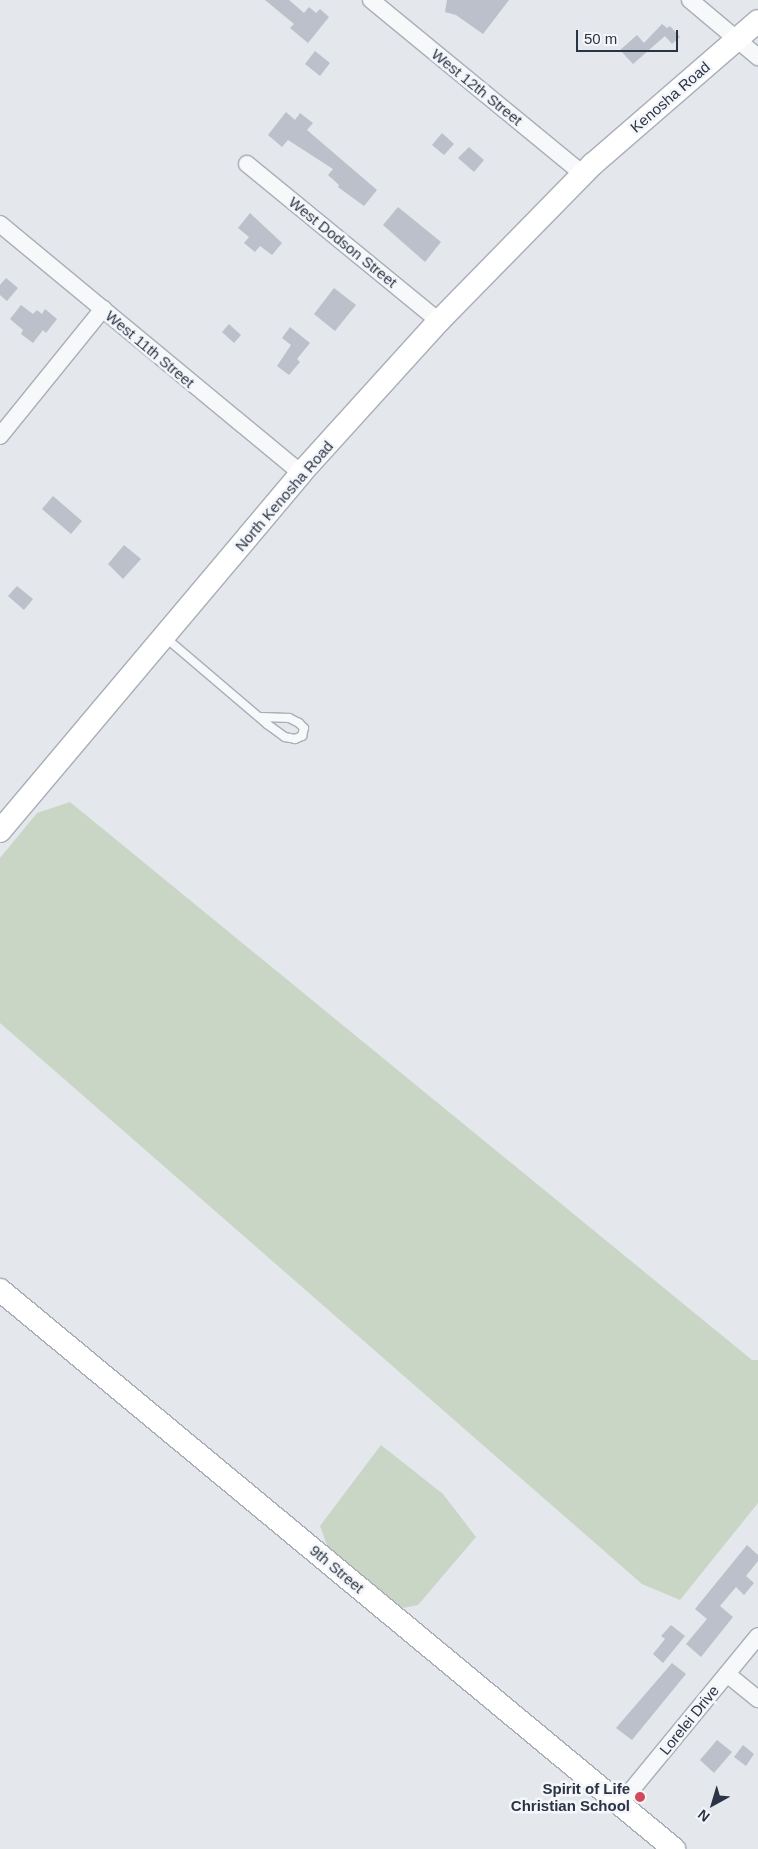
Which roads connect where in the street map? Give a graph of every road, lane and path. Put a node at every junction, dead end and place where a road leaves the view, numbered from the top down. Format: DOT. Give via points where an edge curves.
graph roads {
  1 [pos="371,0"];
  2 [pos="690,0"];
  3 [pos="758,21"];
  4 [pos="737,39"];
  5 [pos="758,57"];
  6 [pos="246,164"];
  7 [pos="583,174"];
  8 [pos="0,224"];
  9 [pos="103,310"];
  10 [pos="439,321"];
  11 [pos="0,436"];
  12 [pos="301,474"];
  13 [pos="164,637"];
  14 [pos="260,717"];
  15 [pos="0,831"];
  16 [pos="0,1290"];
  17 [pos="758,1636"];
  18 [pos="727,1674"];
  19 [pos="758,1699"];
  20 [pos="620,1804"];
  21 [pos="674,1849"];
  1 -- 7 [label="street, West 12th Street"];
  2 -- 4 [label="street"];
  3 -- 4 [label="street, Kenosha Road"];
  4 -- 5 [label="street"];
  4 -- 7 [label="street, Kenosha Road"];
  6 -- 10 [label="street, West Dodson Street"];
  7 -- 10 [label="street, North Kenosha Road"];
  8 -- 9 [label="street, West 11th Street"];
  9 -- 11 [label="street"];
  9 -- 12 [label="street, West 11th Street"];
  10 -- 12 [label="street, North Kenosha Road"];
  12 -- 13 [label="street, North Kenosha Road"];
  13 -- 14 [label="lane"];
  13 -- 15 [label="street, North Kenosha Road"];
  14 -- 14 [label="lane" via="285,737 295,739 302,736 304,728 289,718"];
  16 -- 20 [label="street, 9th Street"];
  17 -- 18 [label="street, Lorelei Drive"];
  18 -- 19 [label="street"];
  18 -- 20 [label="street, Lorelei Drive"];
  20 -- 21 [label="street, 9th Street"];
}
